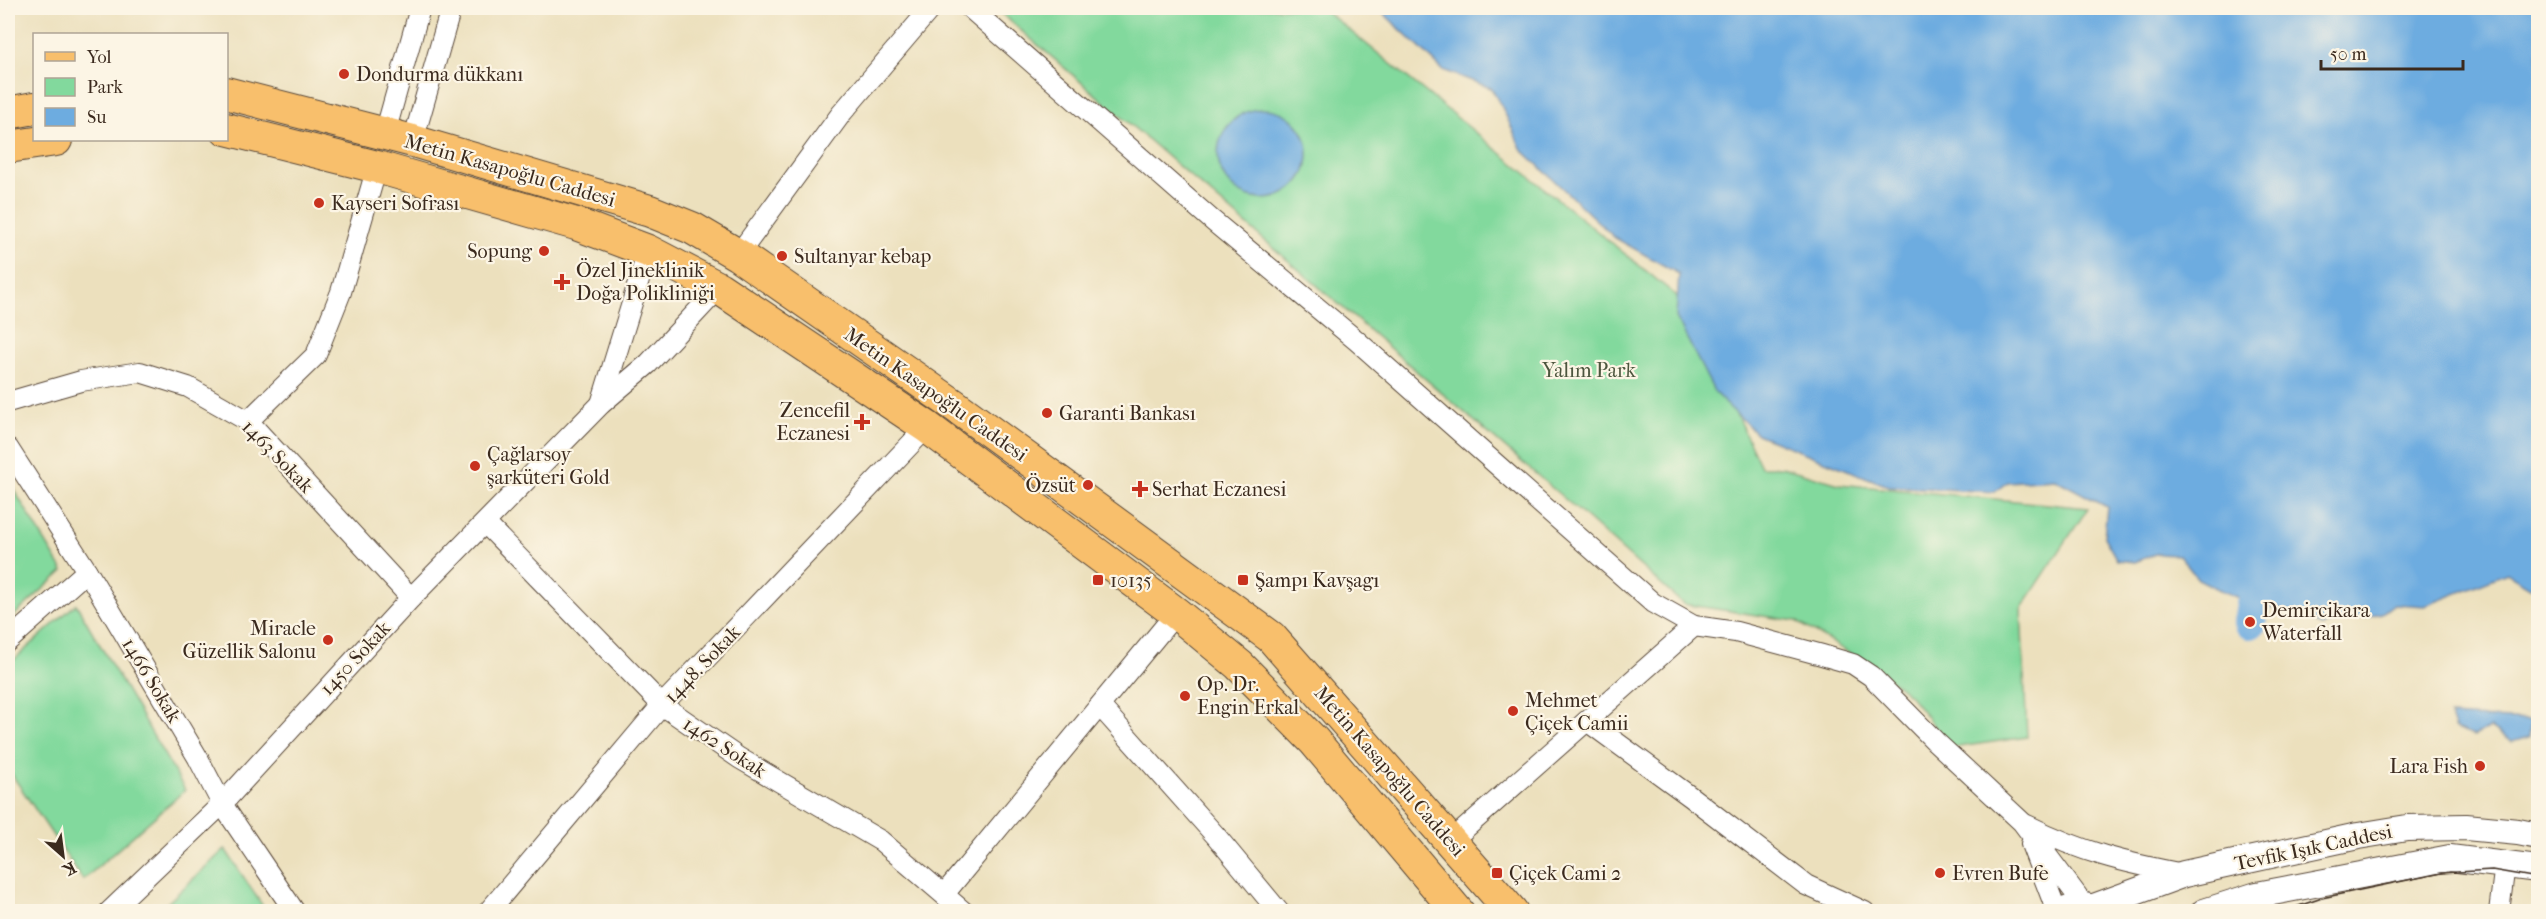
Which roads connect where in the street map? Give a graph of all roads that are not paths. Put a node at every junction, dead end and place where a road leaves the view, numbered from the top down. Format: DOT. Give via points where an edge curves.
graph roads {
  1 [pos="420,8"];
  2 [pos="451,8"];
  3 [pos="931,8"];
  4 [pos="970,8"];
  5 [pos="228,94"];
  6 [pos="33,108"];
  7 [pos="8,113"];
  8 [pos="228,130"];
  9 [pos="399,137"];
  10 [pos="49,141"];
  11 [pos="8,147"];
  12 [pos="377,167"];
  13 [pos="648,251"];
  14 [pos="738,255"];
  15 [pos="719,288"];
  16 [pos="8,402"];
  17 [pos="601,404"];
  18 [pos="248,422"];
  19 [pos="927,427"];
  20 [pos="8,448"];
  21 [pos="486,524"];
  22 [pos="87,572"];
  23 [pos="411,598"];
  24 [pos="1176,613"];
  25 [pos="1694,626"];
  26 [pos="8,641"];
  27 [pos="662,705"];
  28 [pos="1100,706"];
  29 [pos="1587,721"];
  30 [pos="222,804"];
  31 [pos="2022,822"];
  32 [pos="2538,836"];
  33 [pos="1451,841"];
  34 [pos="2505,864"];
  35 [pos="2538,869"];
  36 [pos="2184,874"];
  37 [pos="945,893"];
  38 [pos="2085,909"];
  39 [pos="109,912"];
  40 [pos="295,912"];
  41 [pos="488,912"];
  42 [pos="964,912"];
  43 [pos="1279,912"];
  44 [pos="1458,912"];
  45 [pos="1512,912"];
  46 [pos="1864,912"];
  47 [pos="2058,912"];
  48 [pos="2204,912"];
  49 [pos="2499,912"];
  1 -- 9 [label="street"];
  2 -- 9 [label="street"];
  3 -- 14 [label="street" via="841,114"];
  4 -- 25 [label="street" via="1213,221 1356,340 1653,603"];
  5 -- 9 [label="main road, Metin Kasapoğlu Caddesi"];
  6 -- 7 [label="main road"];
  8 -- 12 [label="main road, Metin Kasapoğlu Caddesi"];
  9 -- 14 [label="main road, Metin Kasapoğlu Caddesi" via="650,211 692,228"];
  10 -- 11 [label="main road"];
  12 -- 13 [label="main road, Metin Kasapoğlu Caddesi" via="576,224"];
  12 -- 18 [label="street" via="341,292 316,355"];
  13 -- 15 [label="main road, Metin Kasapoğlu Caddesi"];
  13 -- 17 [label="street, 1450 Sokak"];
  14 -- 33 [label="main road, Metin Kasapoğlu Caddesi" via="963,411 1271,637"];
  15 -- 17 [label="street, 1450 Sokak" via="648,364"];
  15 -- 19 [label="main road, Metin Kasapoğlu Caddesi"];
  16 -- 18 [label="street, 1463 Sokak" via="81,381 140,372 188,387"];
  17 -- 21 [label="street, 1450 Sokak"];
  18 -- 23 [label="street, 1463 Sokak"];
  19 -- 24 [label="main road, Metin Kasapoğlu Caddesi"];
  19 -- 27 [label="street, 1448. Sokak"];
  20 -- 22 [label="street, 1466 Sokak"];
  21 -- 23 [label="street, 1450 Sokak"];
  21 -- 27 [label="street, 1462 Sokak"];
  22 -- 26 [label="street"];
  22 -- 30 [label="street, 1466 Sokak"];
  23 -- 30 [label="street, 1450 Sokak"];
  24 -- 28 [label="street"];
  24 -- 44 [label="main road, Metin Kasapoğlu Caddesi" via="1239,665 1314,741"];
  25 -- 29 [label="street"];
  25 -- 31 [label="street" via="1736,632 1853,664 1871,676"];
  27 -- 37 [label="street, 1462 Sokak" via="739,758 881,841"];
  27 -- 41 [label="street, 1448. Sokak"];
  28 -- 37 [label="street"];
  28 -- 43 [label="street"];
  29 -- 33 [label="street"];
  29 -- 46 [label="street" via="1806,885"];
  30 -- 39 [label="street, 1450 Sokak"];
  30 -- 40 [label="street, 1466 Sokak"];
  31 -- 36 [label="street" via="2099,856"];
  31 -- 38 [label="street"];
  31 -- 47 [label="street"];
  32 -- 36 [label="street, Tevfik Işık Caddesi" via="2466,827 2407,828"];
  33 -- 45 [label="main road, Metin Kasapoğlu Caddesi"];
  34 -- 35 [label="street, Tevfik Işık Caddesi"];
  34 -- 48 [label="street, Tevfik Işık Caddesi" via="2450,858 2257,895"];
  34 -- 49 [label="street"];
  36 -- 38 [label="street, Tevfik Işık Caddesi"];
  37 -- 42 [label="street, 1462 Sokak"];
}
